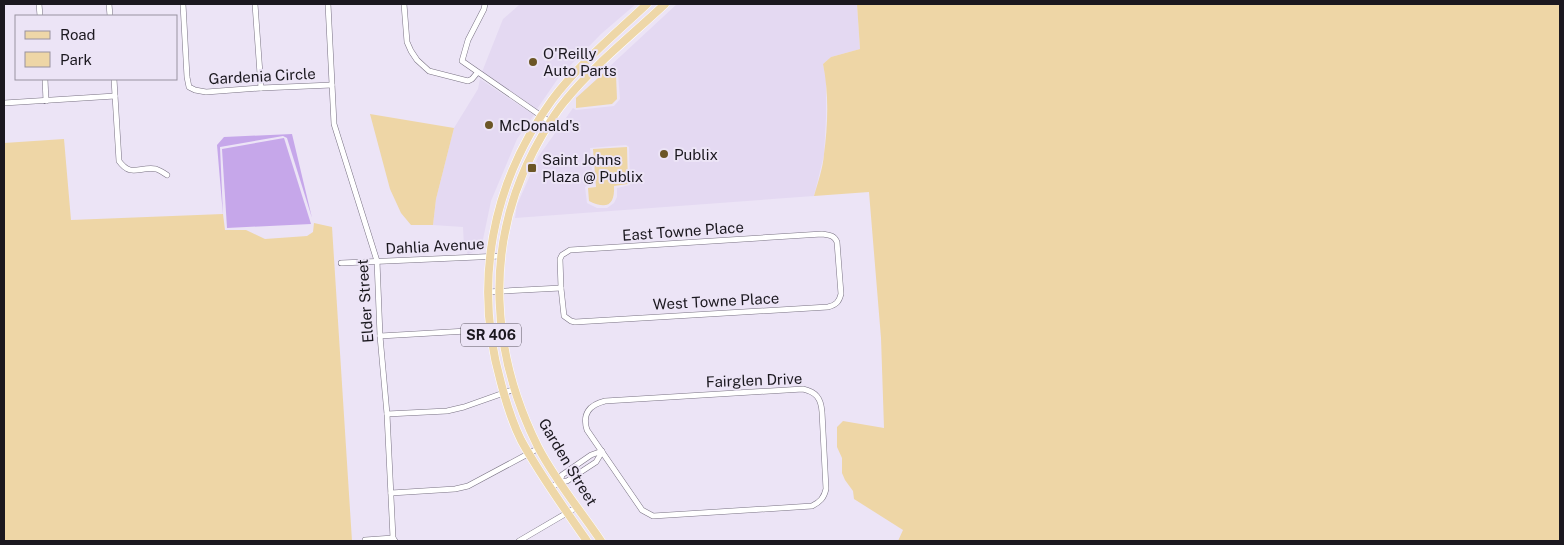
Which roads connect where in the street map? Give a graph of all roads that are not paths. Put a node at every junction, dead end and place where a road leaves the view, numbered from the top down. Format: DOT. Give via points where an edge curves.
graph roads {
  1 [pos="183,4"];
  2 [pos="255,4"];
  3 [pos="328,4"];
  4 [pos="404,4"];
  5 [pos="485,4"];
  6 [pos="648,4"];
  7 [pos="664,4"];
  8 [pos="477,73"];
  9 [pos="45,80"];
  10 [pos="114,80"];
  11 [pos="332,85"];
  12 [pos="261,88"];
  13 [pos="115,96"];
  14 [pos="46,101"];
  15 [pos="4,103"];
  16 [pos="542,116"];
  17 [pos="550,122"];
  18 [pos="167,175"];
  19 [pos="837,242"];
  20 [pos="490,256"];
  21 [pos="501,256"];
  22 [pos="377,261"];
  23 [pos="341,263"];
  24 [pos="561,288"];
  25 [pos="487,292"];
  26 [pos="498,292"];
  27 [pos="502,329"];
  28 [pos="490,330"];
  29 [pos="380,336"];
  30 [pos="515,389"];
  31 [pos="504,394"];
  32 [pos="387,414"];
  33 [pos="539,448"];
  34 [pos="602,452"];
  35 [pos="529,453"];
  36 [pos="560,482"];
  37 [pos="550,488"];
  38 [pos="391,493"];
  39 [pos="577,507"];
  40 [pos="567,514"];
  41 [pos="364,540"];
  42 [pos="394,540"];
  43 [pos="520,541"];
  44 [pos="586,541"];
  45 [pos="601,541"];
  1 -- 12 [label="street, Gardenia Circle" via="189,87 206,92"];
  2 -- 12 [label="street"];
  3 -- 11 [label="street, Elder Street"];
  4 -- 8 [label="street" via="407,42 417,60 429,71 468,81"];
  5 -- 8 [label="street" via="462,61"];
  6 -- 16 [label="main road, Garden Street / SR 406" via="578,71"];
  7 -- 17 [label="main road, Garden Street / SR 406" via="564,101"];
  8 -- 16 [label="street"];
  9 -- 14 [label="street"];
  10 -- 13 [label="street"];
  11 -- 12 [label="street, Gardenia Circle"];
  11 -- 22 [label="street, Elder Street" via="334,124"];
  13 -- 14 [label="street"];
  13 -- 18 [label="street" via="119,161 129,170 156,169"];
  14 -- 15 [label="street"];
  16 -- 17 [label="street"];
  16 -- 20 [label="main road, Garden Street / SR 406" via="514,166 499,207"];
  17 -- 21 [label="main road, Garden Street / SR 406" via="525,167 512,201"];
  19 -- 24 [label="street, East Towne Place" via="836,238 822,234 570,250 560,259"];
  19 -- 24 [label="street, West Towne Place" via="841,294 837,303 828,307 575,322 564,316"];
  20 -- 21 [label="street, Dahlia Avenue"];
  20 -- 22 [label="street, Dahlia Avenue"];
  20 -- 25 [label="main road, Garden Street / SR 406"];
  21 -- 26 [label="main road, Garden Street / SR 406"];
  22 -- 23 [label="street, Dahlia Avenue"];
  22 -- 29 [label="street, Elder Street"];
  24 -- 26 [label="street"];
  25 -- 26 [label="street"];
  25 -- 28 [label="main road, Garden Street / SR 406"];
  26 -- 27 [label="main road, Garden Street / SR 406"];
  27 -- 28 [label="street"];
  27 -- 30 [label="main road, Garden Street / SR 406"];
  28 -- 29 [label="street"];
  28 -- 31 [label="main road, Garden Street / SR 406" via="494,361"];
  29 -- 32 [label="street, Elder Street"];
  30 -- 31 [label="street"];
  30 -- 33 [label="main road, Garden Street / SR 406"];
  31 -- 32 [label="street" via="448,411"];
  31 -- 35 [label="main road, Garden Street / SR 406" via="520,439"];
  32 -- 38 [label="street, Elder Street"];
  33 -- 35 [label="street"];
  33 -- 36 [label="main road, Garden Street / SR 406"];
  34 -- 34 [label="street, Fairglen Drive" via="642,510 653,516 812,506 823,498 826,489 821,404 817,396 803,389 604,401 588,410 585,424"];
  34 -- 36 [label="street" via="591,455 562,475"];
  35 -- 37 [label="main road, Garden Street / SR 406"];
  35 -- 38 [label="street" via="468,486"];
  36 -- 37 [label="street"];
  36 -- 39 [label="main road, Garden Street / SR 406"];
  37 -- 40 [label="main road, Garden Street / SR 406"];
  38 -- 42 [label="street, Elder Street"];
  39 -- 40 [label="street"];
  39 -- 45 [label="main road, Garden Street / SR 406"];
  40 -- 43 [label="street"];
  40 -- 44 [label="main road, Garden Street / SR 406"];
  41 -- 42 [label="street"];
}
